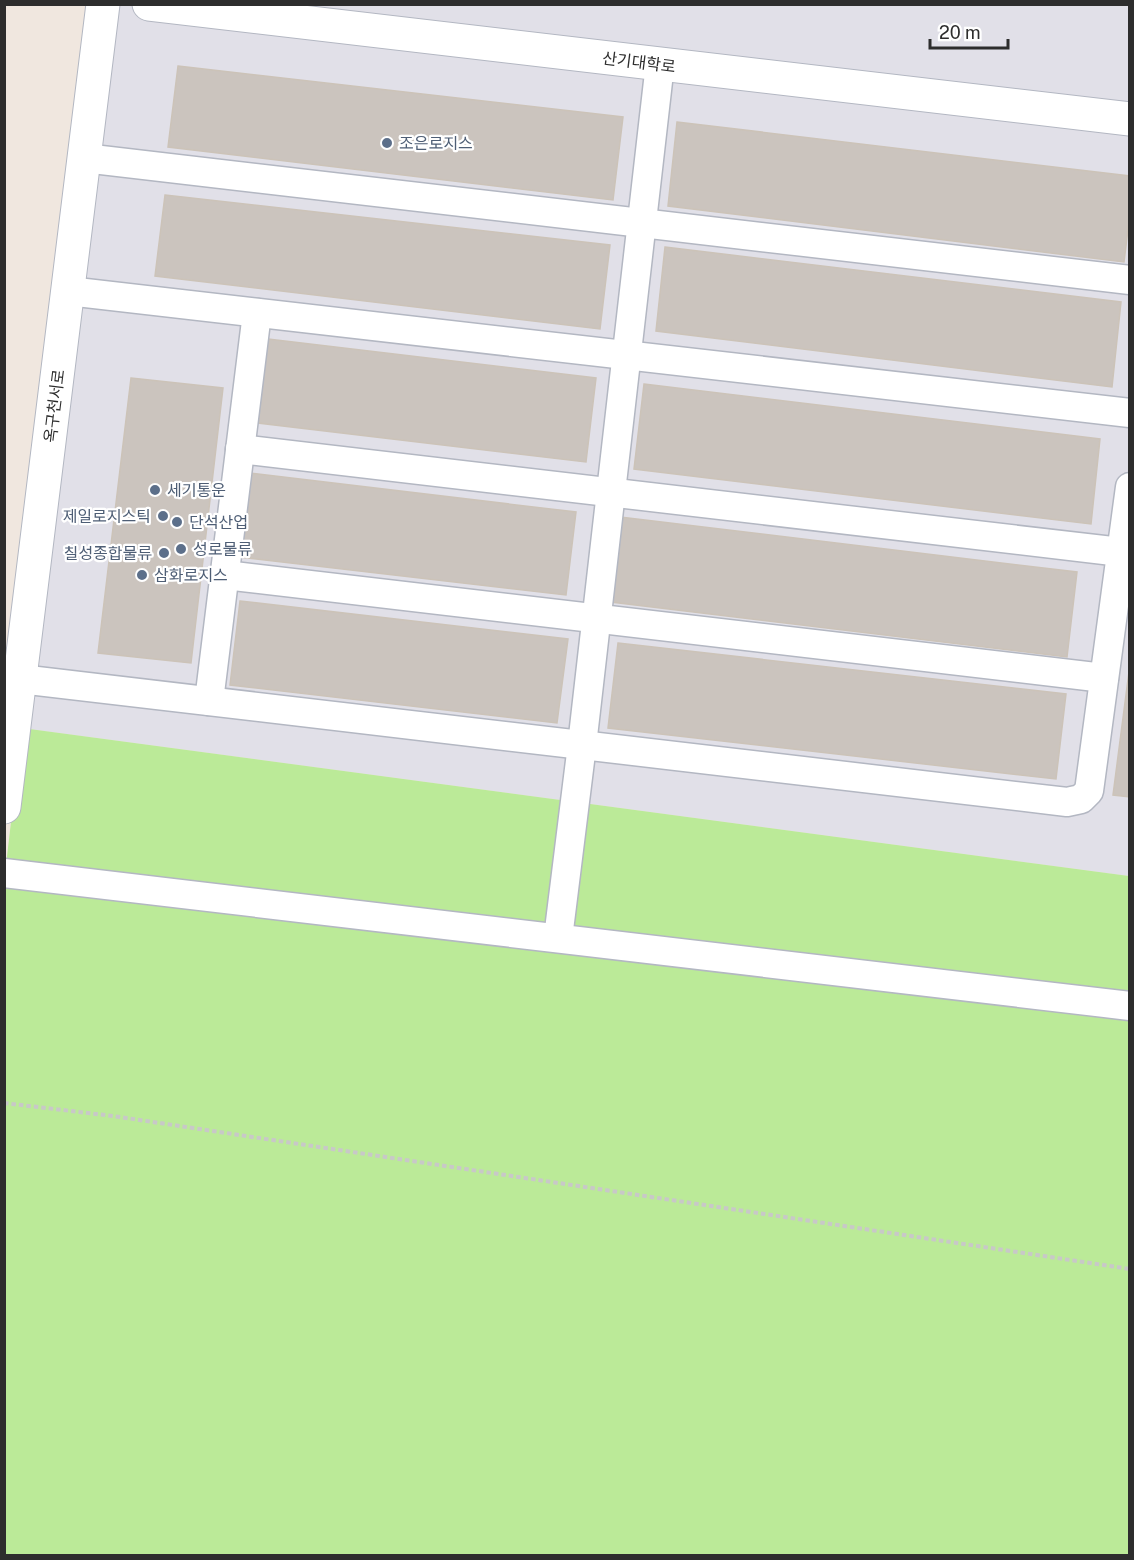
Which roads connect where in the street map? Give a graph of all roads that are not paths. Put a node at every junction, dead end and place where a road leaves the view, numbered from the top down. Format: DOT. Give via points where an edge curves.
graph roads {
  1 [pos="103,4"];
  2 [pos="149,4"];
  3 [pos="660,64"];
  4 [pos="1130,119"];
  5 [pos="84,158"];
  6 [pos="642,223"];
  7 [pos="1130,280"];
  8 [pos="68,291"];
  9 [pos="257,313"];
  10 [pos="626,356"];
  11 [pos="1130,413"];
  12 [pos="240,449"];
  13 [pos="1130,486"];
  14 [pos="611,492"];
  15 [pos="1121,552"];
  16 [pos="225,575"];
  17 [pos="596,619"];
  18 [pos="1104,678"];
  19 [pos="20,679"];
  20 [pos="209,701"];
  21 [pos="582,745"];
  22 [pos="4,807"];
  23 [pos="4,873"];
  24 [pos="558,939"];
  25 [pos="1130,1006"];
  1 -- 5 [label="street, 옥구천서로"];
  2 -- 3 [label="street, 산기대학로"];
  3 -- 4 [label="street, 산기대학로"];
  3 -- 6 [label="street"];
  5 -- 6 [label="street"];
  5 -- 8 [label="street, 옥구천서로"];
  6 -- 7 [label="street"];
  6 -- 10 [label="street"];
  8 -- 9 [label="street"];
  8 -- 19 [label="street, 옥구천서로"];
  9 -- 10 [label="street"];
  9 -- 12 [label="street"];
  10 -- 11 [label="street"];
  10 -- 14 [label="street"];
  12 -- 14 [label="street"];
  12 -- 16 [label="street"];
  13 -- 15 [label="street"];
  14 -- 15 [label="street"];
  14 -- 17 [label="street"];
  15 -- 18 [label="street"];
  16 -- 17 [label="street"];
  16 -- 20 [label="street"];
  17 -- 18 [label="street"];
  17 -- 21 [label="street"];
  18 -- 21 [label="street" via="1089,791 1081,799 1067,802"];
  19 -- 20 [label="street"];
  19 -- 22 [label="street, 옥구천서로"];
  20 -- 21 [label="street"];
  21 -- 24 [label="street"];
  23 -- 24 [label="street"];
  24 -- 25 [label="street"];
}
